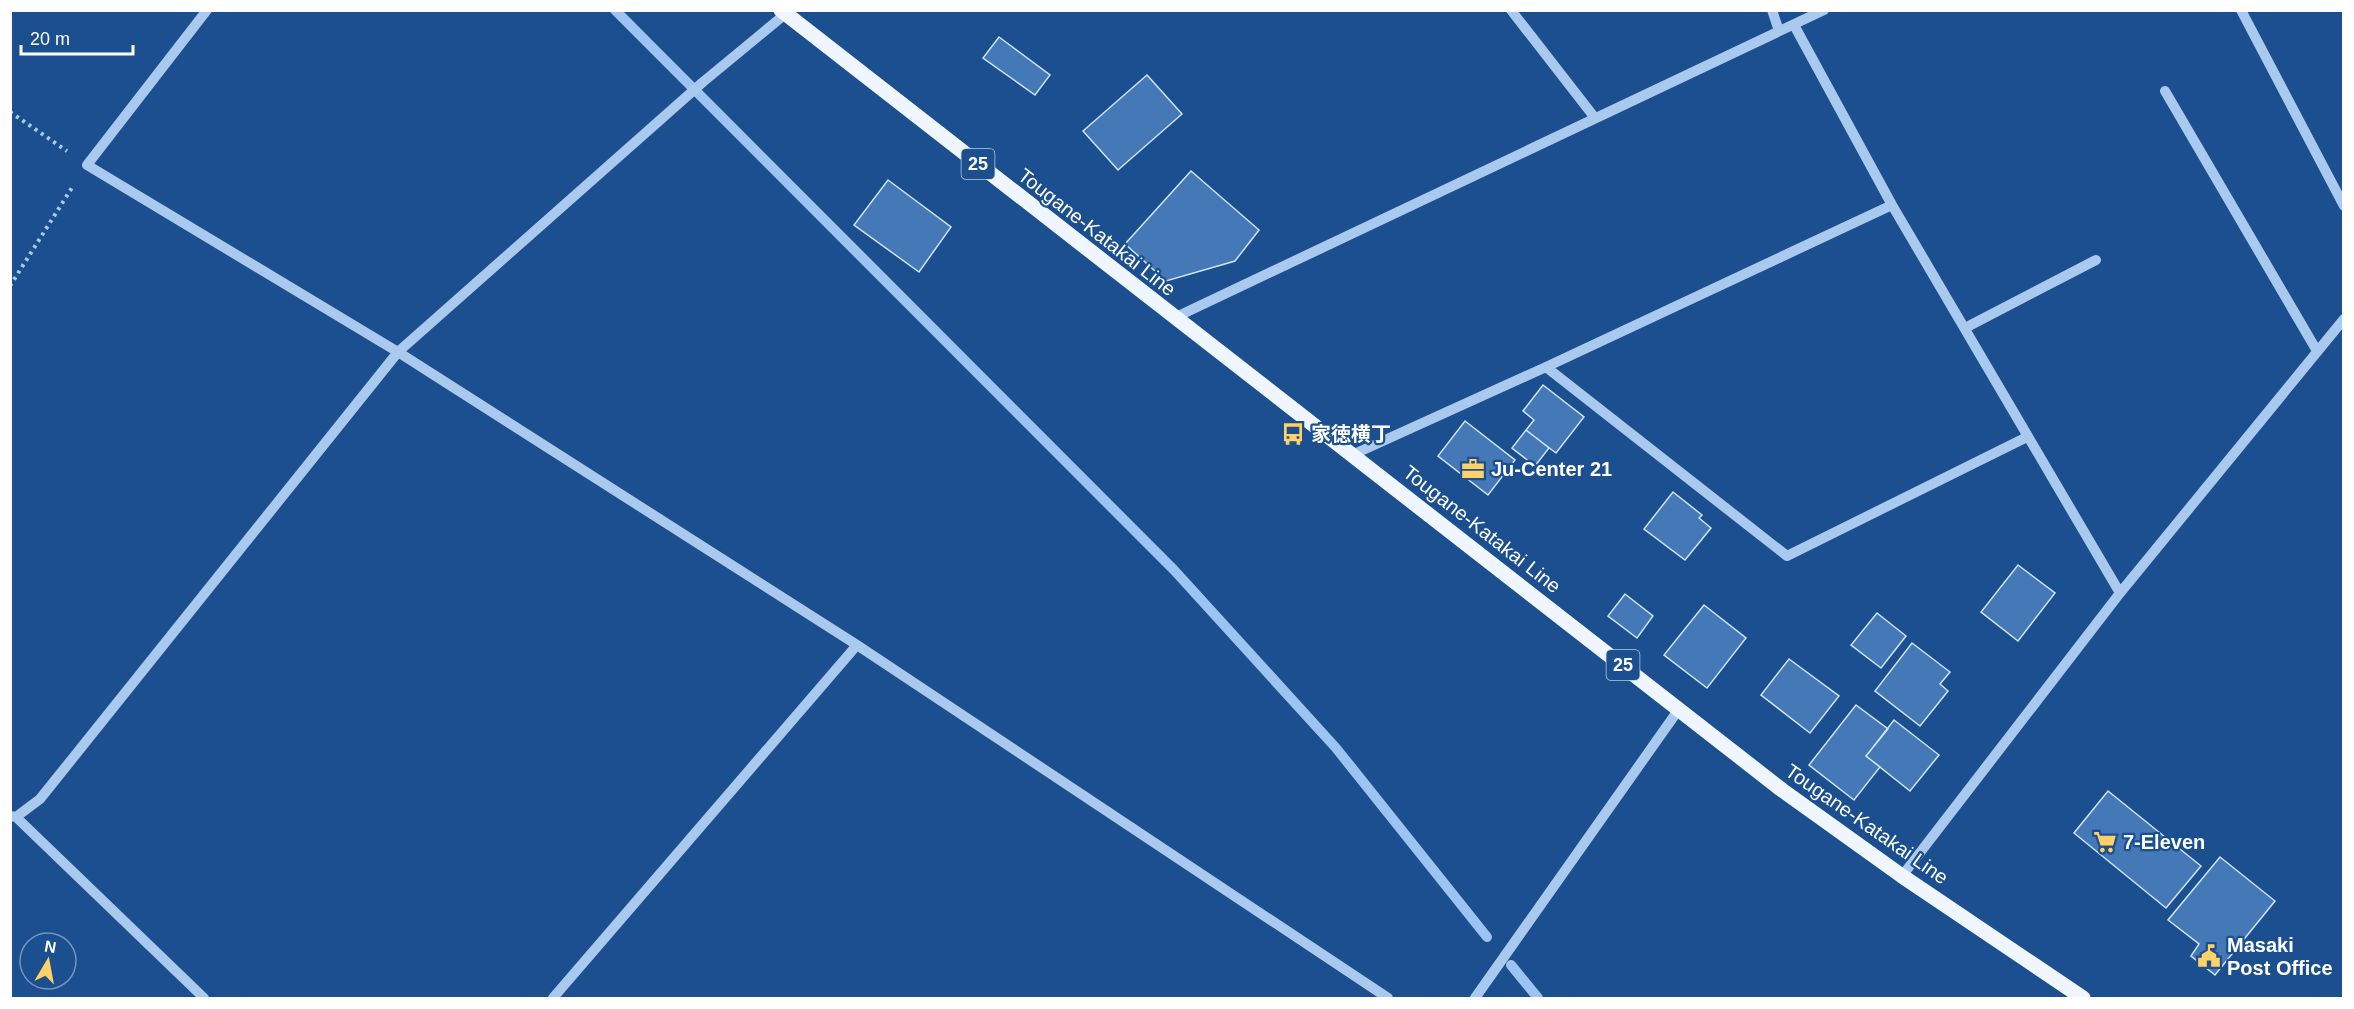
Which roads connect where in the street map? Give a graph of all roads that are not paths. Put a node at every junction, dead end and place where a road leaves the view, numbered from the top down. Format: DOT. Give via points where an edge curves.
graph roads {
  1 [pos="207,10"];
  2 [pos="1511,10"];
  3 [pos="1772,10"];
  4 [pos="1824,10"];
  5 [pos="2241,10"];
  6 [pos="785,12"];
  7 [pos="1794,25"];
  8 [pos="1779,32"];
  9 [pos="2165,91"];
  10 [pos="1595,118"];
  11 [pos="1892,205"];
  12 [pos="2343,206"];
  13 [pos="2096,260"];
  14 [pos="1174,318"];
  15 [pos="2343,319"];
  16 [pos="1965,328"];
  17 [pos="2317,351"];
  18 [pos="398,352"];
  19 [pos="1546,367"];
  20 [pos="2027,437"];
  21 [pos="1352,456"];
  22 [pos="2120,593"];
  23 [pos="857,645"];
  24 [pos="1679,709"];
  25 [pos="13,816"];
  26 [pos="1902,876"];
  27 [pos="204,999"];
  28 [pos="553,999"];
  29 [pos="1388,999"];
  30 [pos="1475,999"];
  31 [pos="2083,999"];
  1 -- 18 [label="street" via="87,165"];
  2 -- 10 [label="street"];
  3 -- 8 [label="street"];
  4 -- 7 [label="street"];
  5 -- 12 [label="street"];
  6 -- 14 [label="main road, Tougane-Katakai Line / 25"];
  6 -- 18 [label="street"];
  7 -- 8 [label="street"];
  7 -- 11 [label="street"];
  8 -- 10 [label="street"];
  9 -- 17 [label="street"];
  10 -- 14 [label="street"];
  11 -- 16 [label="street"];
  11 -- 19 [label="street"];
  13 -- 16 [label="street"];
  14 -- 21 [label="main road, Tougane-Katakai Line / 25"];
  15 -- 17 [label="street"];
  16 -- 20 [label="street"];
  17 -- 22 [label="street"];
  18 -- 23 [label="street"];
  18 -- 25 [label="street" via="40,799"];
  19 -- 20 [label="street" via="1787,556"];
  19 -- 21 [label="street"];
  20 -- 22 [label="street"];
  21 -- 24 [label="main road, Tougane-Katakai Line / 25"];
  22 -- 26 [label="street"];
  23 -- 28 [label="street"];
  23 -- 29 [label="street"];
  24 -- 26 [label="main road, Tougane-Katakai Line / 25" via="1782,790"];
  24 -- 30 [label="street"];
  25 -- 27 [label="street"];
  26 -- 31 [label="main road, Tougane-Katakai Line / 25"];
}
